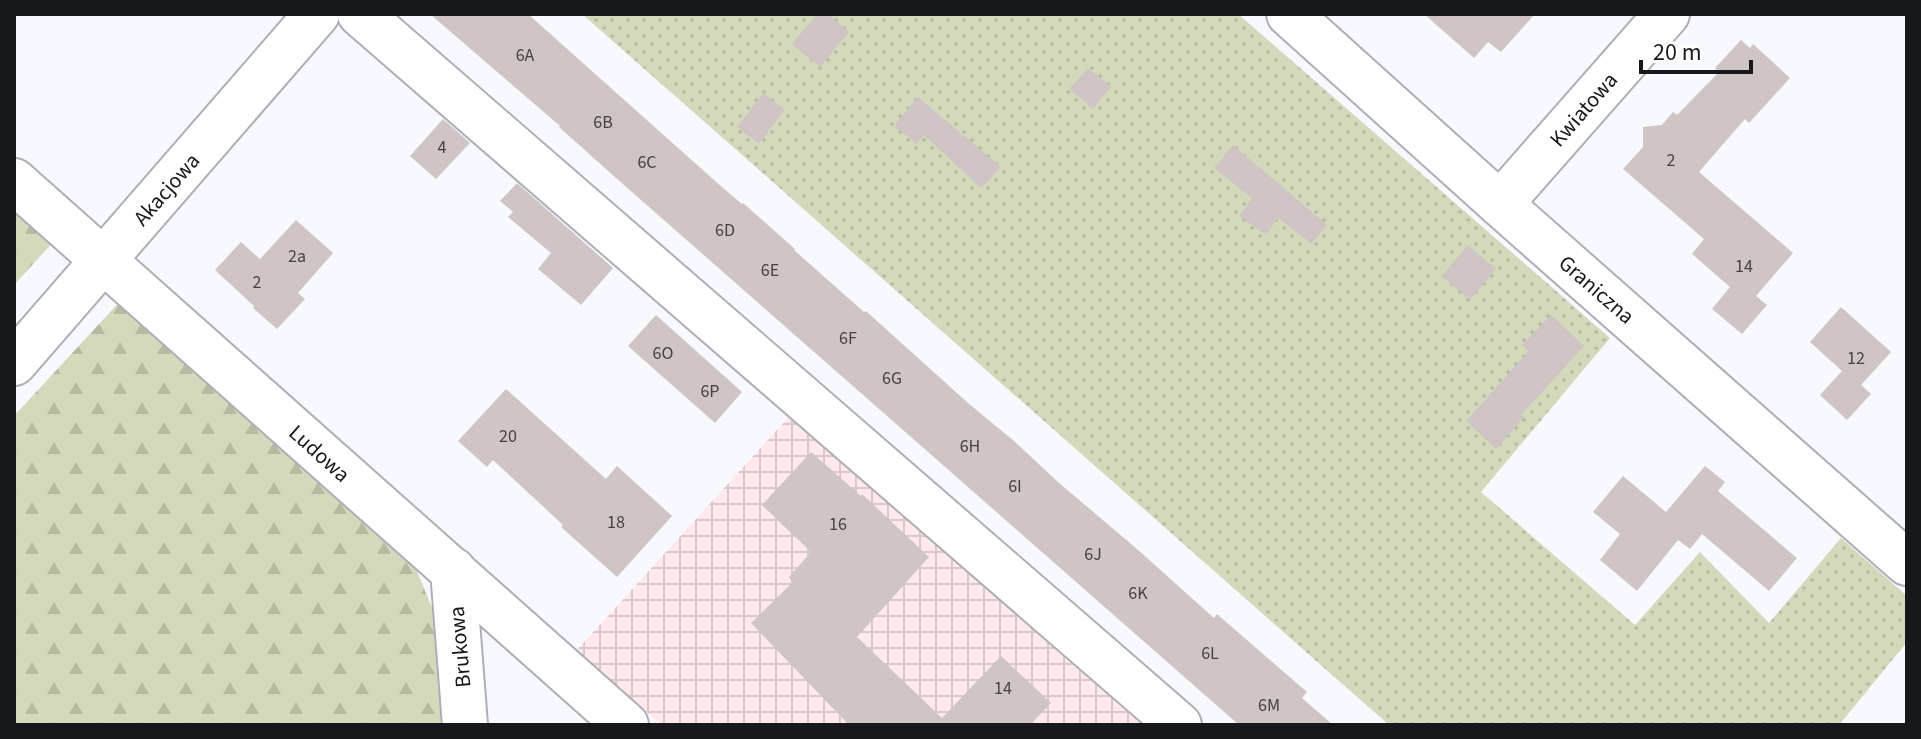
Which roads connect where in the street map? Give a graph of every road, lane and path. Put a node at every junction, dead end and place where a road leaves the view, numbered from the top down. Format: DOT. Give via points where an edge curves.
graph roads {
  1 [pos="317,14"];
  2 [pos="360,14"];
  3 [pos="1289,14"];
  4 [pos="1667,14"];
  5 [pos="14,181"];
  6 [pos="1500,204"];
  7 [pos="104,260"];
  8 [pos="14,363"];
  9 [pos="1907,563"];
  10 [pos="453,570"];
  11 [pos="465,725"];
  12 [pos="626,725"];
  13 [pos="1179,725"];
  1 -- 7 [label="street, Akacjowa"];
  2 -- 13 [label="street"];
  3 -- 6 [label="street, Graniczna"];
  4 -- 6 [label="street, Kwiatowa"];
  5 -- 7 [label="street, Ludowa"];
  6 -- 9 [label="street, Graniczna"];
  7 -- 8 [label="street, Akacjowa"];
  7 -- 10 [label="street, Ludowa"];
  10 -- 11 [label="street, Brukowa"];
  10 -- 12 [label="street, Ludowa"];
}
